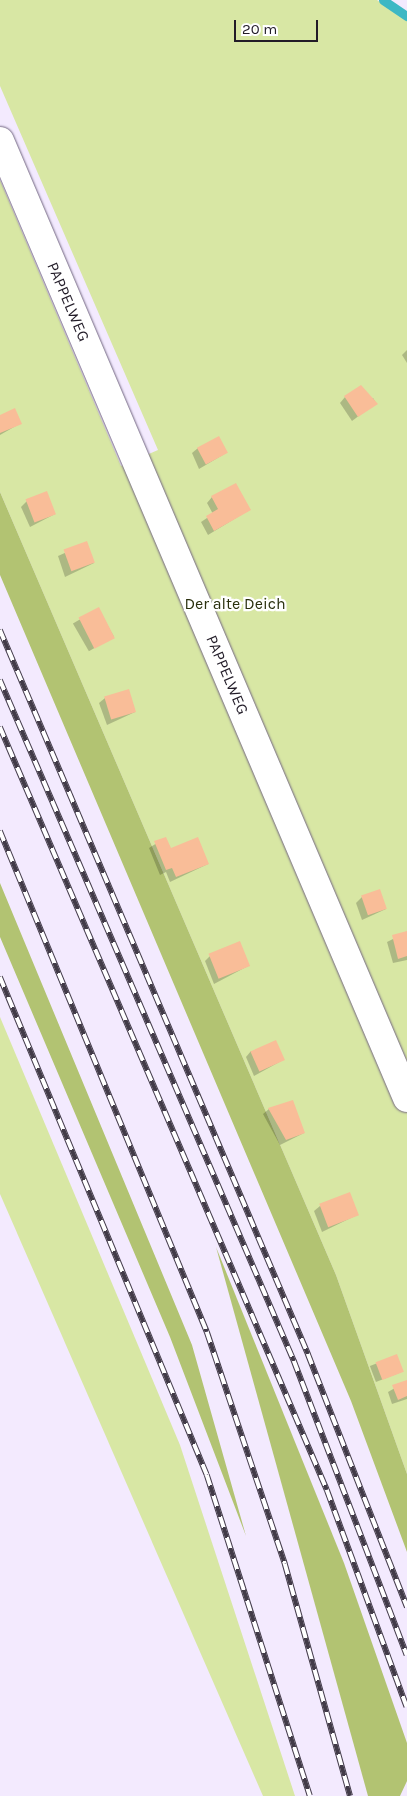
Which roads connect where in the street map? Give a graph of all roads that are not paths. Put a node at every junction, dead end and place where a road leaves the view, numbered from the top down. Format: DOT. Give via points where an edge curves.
graph roads {
  1 [pos="0,141"];
  2 [pos="407,1098"];
  1 -- 2 [label="street, PAPPELWEG"];
}
